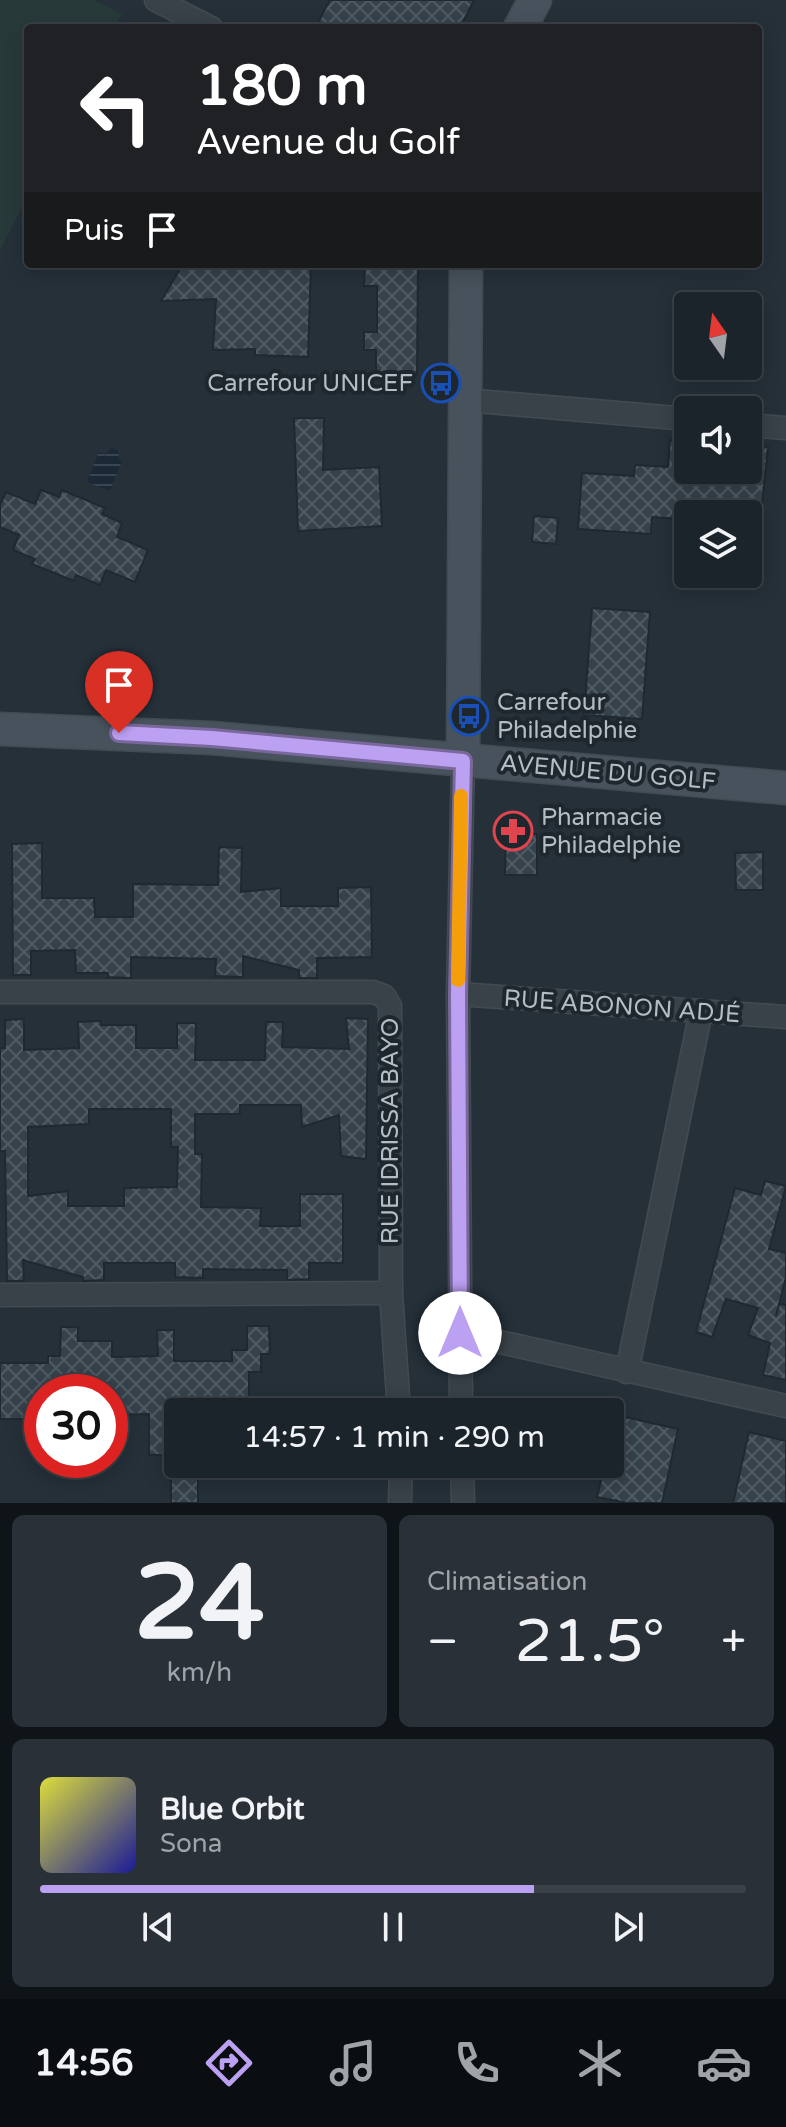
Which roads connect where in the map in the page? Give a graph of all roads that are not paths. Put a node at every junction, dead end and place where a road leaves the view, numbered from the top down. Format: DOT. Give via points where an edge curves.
graph roads {
  1 [pos="156,0"];
  2 [pos="535,0"];
  3 [pos="203,24"];
  4 [pos="522,24"];
  5 [pos="466,268"];
  6 [pos="465,400"];
  7 [pos="674,418"];
  8 [pos="762,426"];
  9 [pos="786,428"];
  10 [pos="0,729"];
  11 [pos="463,761"];
  12 [pos="786,788"];
  13 [pos="0,992"];
  14 [pos="458,994"];
  15 [pos="701,1011"];
  16 [pos="786,1017"];
  17 [pos="391,1293"];
  18 [pos="0,1295"];
  19 [pos="460,1333"];
  20 [pos="627,1372"];
  21 [pos="398,1398"];
  22 [pos="461,1398"];
  23 [pos="786,1406"];
  24 [pos="401,1478"];
  25 [pos="462,1478"];
  26 [pos="400,1503"];
  27 [pos="463,1503"];
  1 -- 3 [label="street"];
  2 -- 4 [label="main road"];
  5 -- 6 [label="main road"];
  6 -- 7 [label="street"];
  6 -- 11 [label="main road"];
  8 -- 9 [label="street"];
  10 -- 11 [label="main road, AVENUE DU GOLF" via="212,738"];
  11 -- 12 [label="main road, AVENUE DU GOLF"];
  11 -- 14 [label="street"];
  13 -- 17 [label="street, RUE IDRISSA BAYO" via="384,996 391,1031"];
  14 -- 15 [label="street, RUE ABONON ADJÉ"];
  14 -- 19 [label="street"];
  15 -- 16 [label="street, RUE ABONON ADJÉ"];
  15 -- 20 [label="street"];
  17 -- 18 [label="street"];
  17 -- 21 [label="street, RUE IDRISSA BAYO"];
  19 -- 20 [label="street"];
  19 -- 22 [label="street"];
  20 -- 23 [label="street"];
  24 -- 26 [label="street"];
  25 -- 27 [label="street"];
}
